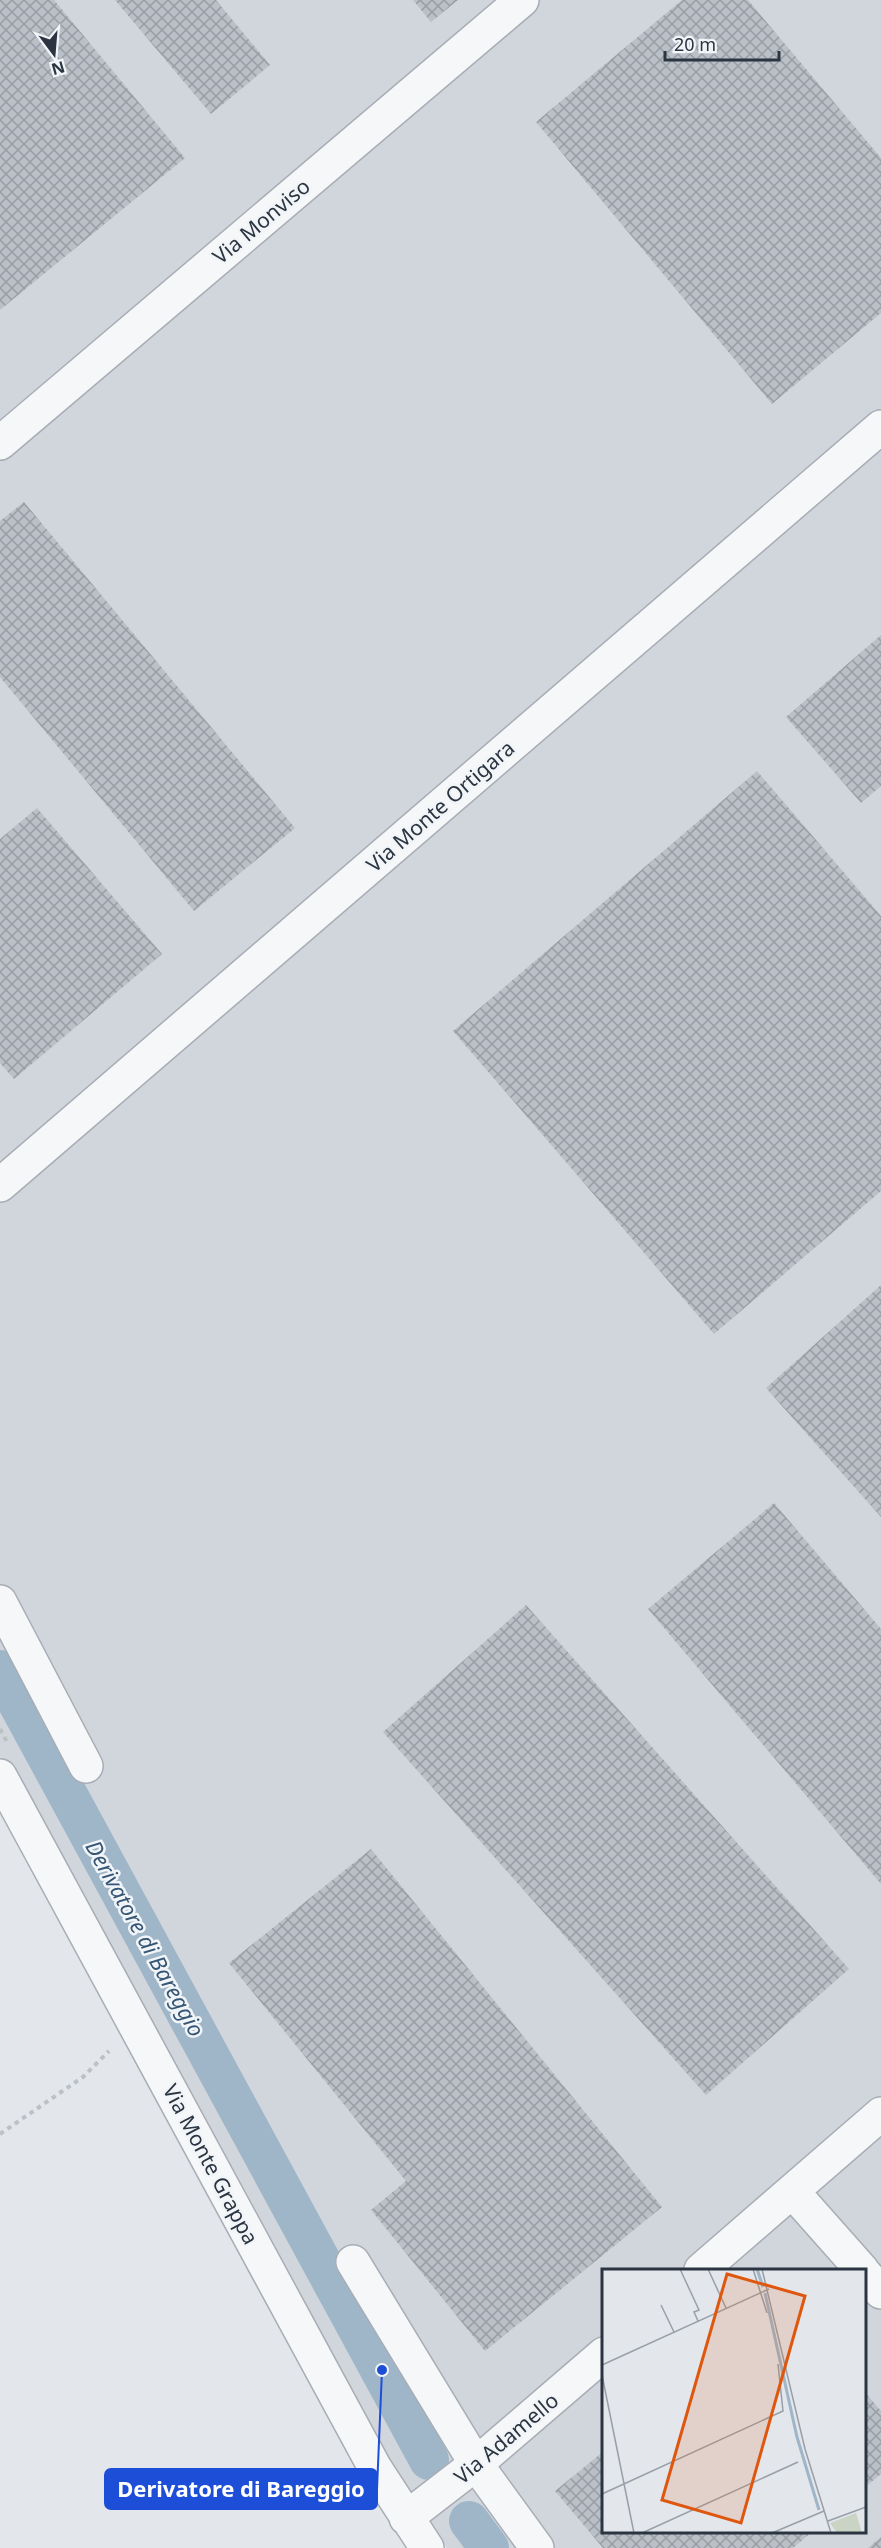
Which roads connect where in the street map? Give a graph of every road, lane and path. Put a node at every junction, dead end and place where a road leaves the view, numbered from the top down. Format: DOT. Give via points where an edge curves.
graph roads {
  1 [pos="522,0"];
  2 [pos="881,427"];
  3 [pos="0,443"];
  4 [pos="0,1185"];
  5 [pos="0,1602"];
  6 [pos="86,1766"];
  7 [pos="0,1776"];
  8 [pos="141,2035"];
  9 [pos="881,2114"];
  10 [pos="0,2134"];
  11 [pos="792,2191"];
  12 [pos="353,2262"];
  13 [pos="703,2269"];
  14 [pos="860,2269"];
  15 [pos="866,2275"];
  16 [pos="881,2292"];
  17 [pos="602,2355"];
  18 [pos="458,2479"];
  19 [pos="406,2518"];
  20 [pos="427,2548"];
  21 [pos="537,2548"];
  1 -- 3 [label="street, Via Monviso"];
  2 -- 4 [label="street, Via Monte Ortigara"];
  5 -- 6 [label="street"];
  7 -- 8 [label="street, Via Monte Grappa"];
  8 -- 10 [label="path" via="115,2047 83,2077"];
  8 -- 19 [label="street, Via Monte Grappa" via="375,2468"];
  9 -- 11 [label="street"];
  11 -- 13 [label="street"];
  11 -- 14 [label="street"];
  12 -- 18 [label="street"];
  15 -- 16 [label="street"];
  17 -- 18 [label="street, Via Adamello"];
  18 -- 19 [label="street, Via Adamello"];
  18 -- 21 [label="street"];
  19 -- 20 [label="street, Via Monte Grappa"];
}
